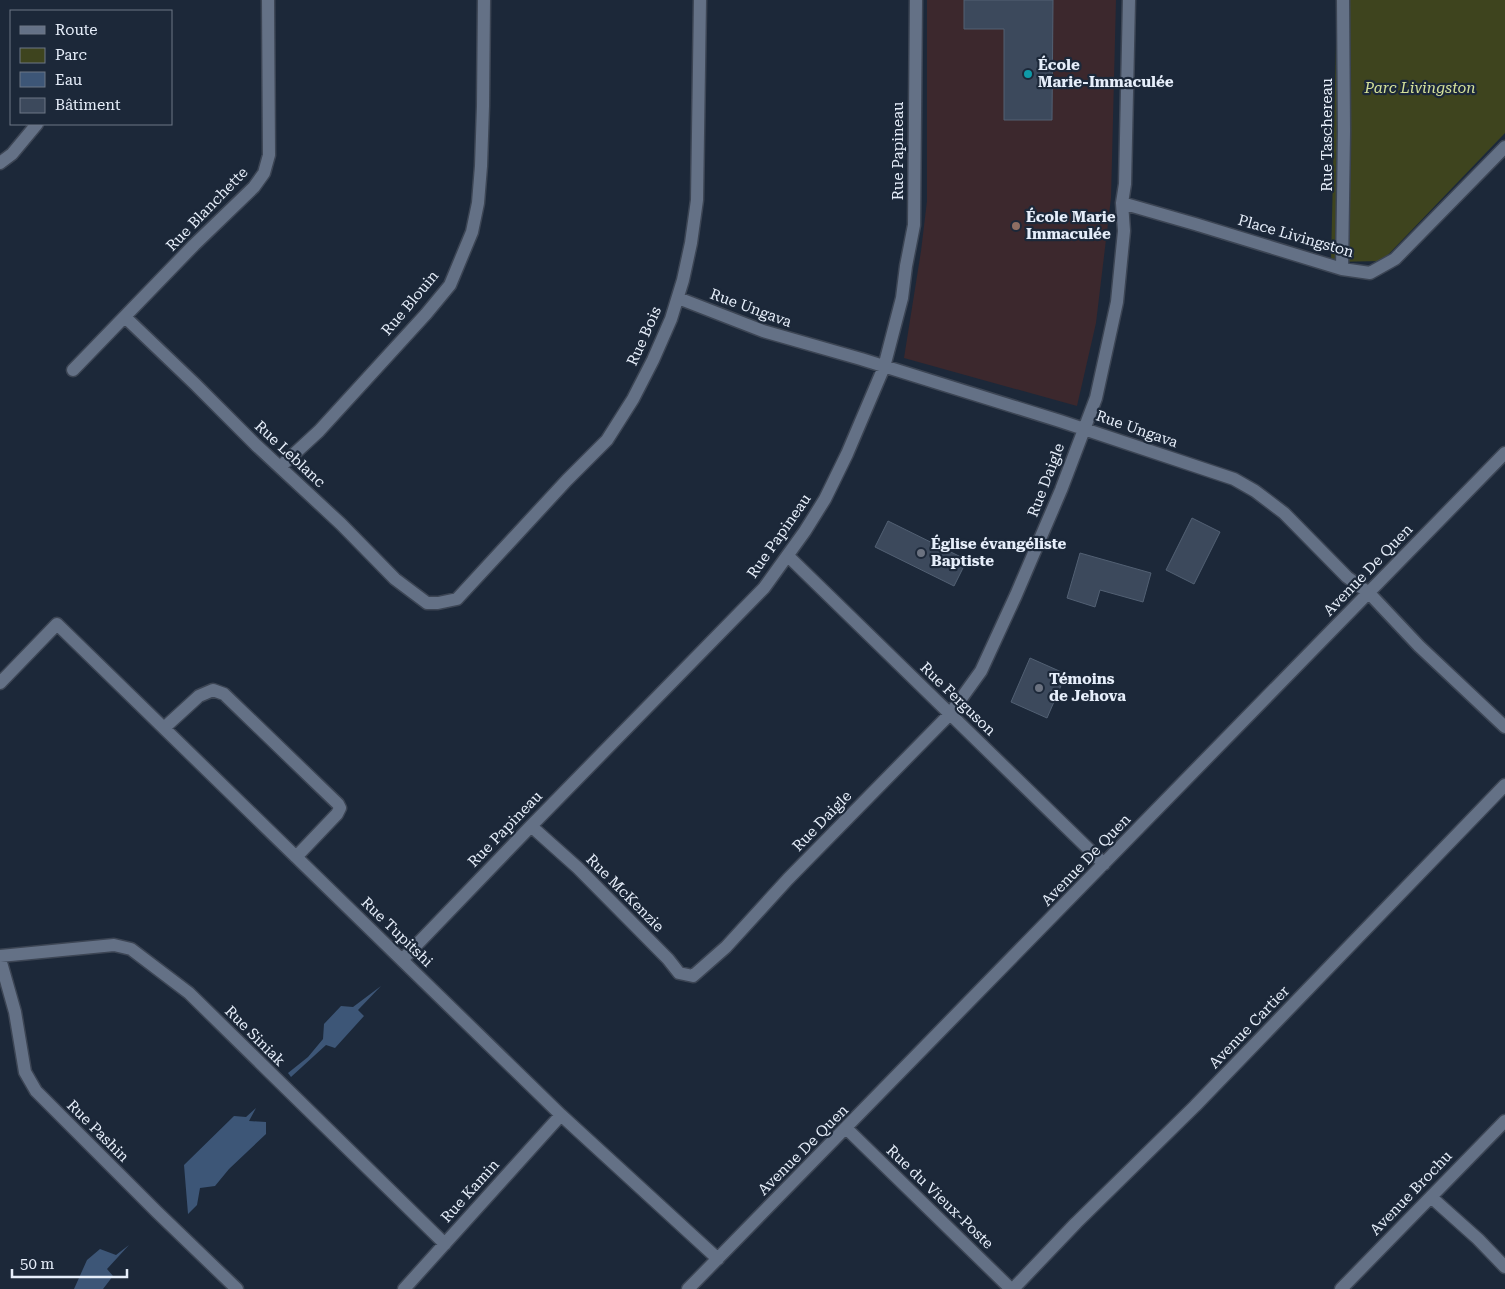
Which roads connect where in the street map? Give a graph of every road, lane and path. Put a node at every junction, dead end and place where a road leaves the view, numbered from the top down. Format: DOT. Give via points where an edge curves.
graph roads {
  1 [pos="268,0"];
  2 [pos="484,0"];
  3 [pos="700,0"];
  4 [pos="916,0"];
  5 [pos="1129,0"];
  6 [pos="1343,0"];
  7 [pos="36,125"];
  8 [pos="1505,147"];
  9 [pos="0,163"];
  10 [pos="1122,203"];
  11 [pos="1342,269"];
  12 [pos="678,298"];
  13 [pos="125,317"];
  14 [pos="884,367"];
  15 [pos="73,370"];
  16 [pos="1083,428"];
  17 [pos="1505,453"];
  18 [pos="280,467"];
  19 [pos="788,556"];
  20 [pos="1369,593"];
  21 [pos="438,603"];
  22 [pos="0,682"];
  23 [pos="950,714"];
  24 [pos="1505,727"];
  25 [pos="164,728"];
  26 [pos="1505,785"];
  27 [pos="531,826"];
  28 [pos="296,857"];
  29 [pos="1104,864"];
  30 [pos="0,958"];
  31 [pos="402,960"];
  32 [pos="698,972"];
  33 [pos="561,1115"];
  34 [pos="1505,1121"];
  35 [pos="846,1128"];
  36 [pos="1431,1197"];
  37 [pos="445,1244"];
  38 [pos="718,1259"];
  39 [pos="1505,1267"];
  40 [pos="237,1289"];
  41 [pos="404,1289"];
  42 [pos="688,1289"];
  43 [pos="1012,1289"];
  44 [pos="1341,1289"];
  1 -- 13 [label="street, Rue Blanchette" via="269,155 264,173 254,187"];
  2 -- 18 [label="street, Rue Blouin" via="478,202 472,232 450,285 318,431"];
  3 -- 12 [label="street, Rue Bois" via="697,200"];
  4 -- 14 [label="street, Rue Papineau" via="914,225 902,298"];
  5 -- 10 [label="street, Rue Daigle"];
  6 -- 11 [label="street, Rue Taschereau"];
  7 -- 9 [label="street"];
  8 -- 11 [label="street, Place Livingston" via="1396,259 1370,272"];
  10 -- 11 [label="street, Place Livingston"];
  10 -- 16 [label="street, Rue Daigle" via="1124,231 1117,302 1096,398"];
  12 -- 14 [label="street, Rue Ungava" via="762,331"];
  12 -- 21 [label="street, Rue Bois" via="634,399 607,440 457,599"];
  13 -- 15 [label="street, Rue Blanchette"];
  13 -- 18 [label="street, Rue Leblanc"];
  14 -- 16 [label="street, Rue Ungava"];
  14 -- 19 [label="street, Rue Papineau" via="825,499"];
  16 -- 20 [label="street, Rue Ungava" via="1234,479 1255,491 1284,513 1347,577"];
  16 -- 23 [label="street, Rue Daigle" via="1057,499 981,670"];
  17 -- 20 [label="street, Avenue De Quen"];
  18 -- 21 [label="street, Rue Leblanc" via="395,579 427,603"];
  19 -- 23 [label="street, Rue Ferguson"];
  19 -- 27 [label="street, Rue Papineau" via="764,588"];
  20 -- 24 [label="street, Rue Ungava" via="1419,646"];
  20 -- 29 [label="street, Avenue De Quen"];
  22 -- 25 [label="street, Rue Tupitshi" via="57,624"];
  23 -- 29 [label="street, Rue Ferguson"];
  23 -- 32 [label="street, Rue Daigle" via="726,947"];
  25 -- 28 [label="street, Rue Tupitshi"];
  25 -- 28 [label="street" via="199,696 212,690 224,694 338,804 337,814"];
  26 -- 43 [label="street, Avenue Cartier" via="1195,1106"];
  27 -- 31 [label="street, Rue Papineau"];
  27 -- 32 [label="street, Rue McKenzie" via="578,868 679,973 693,976"];
  28 -- 31 [label="street, Rue Tupitshi"];
  29 -- 35 [label="street, Avenue De Quen"];
  30 -- 37 [label="street, Rue Siniak" via="114,945 131,950 189,994"];
  30 -- 40 [label="street, Rue Pashin" via="15,1012 25,1072 36,1091"];
  31 -- 33 [label="street, Rue Tupitshi"];
  33 -- 37 [label="street, Rue Kamin"];
  33 -- 38 [label="street, Rue Tupitshi"];
  34 -- 36 [label="street, Avenue Brochu"];
  35 -- 38 [label="street, Avenue De Quen"];
  35 -- 43 [label="street, Rue du Vieux-Poste"];
  36 -- 39 [label="street"];
  36 -- 44 [label="street, Avenue Brochu"];
  37 -- 41 [label="street, Rue Kamin"];
  38 -- 42 [label="street, Avenue De Quen"];
}
